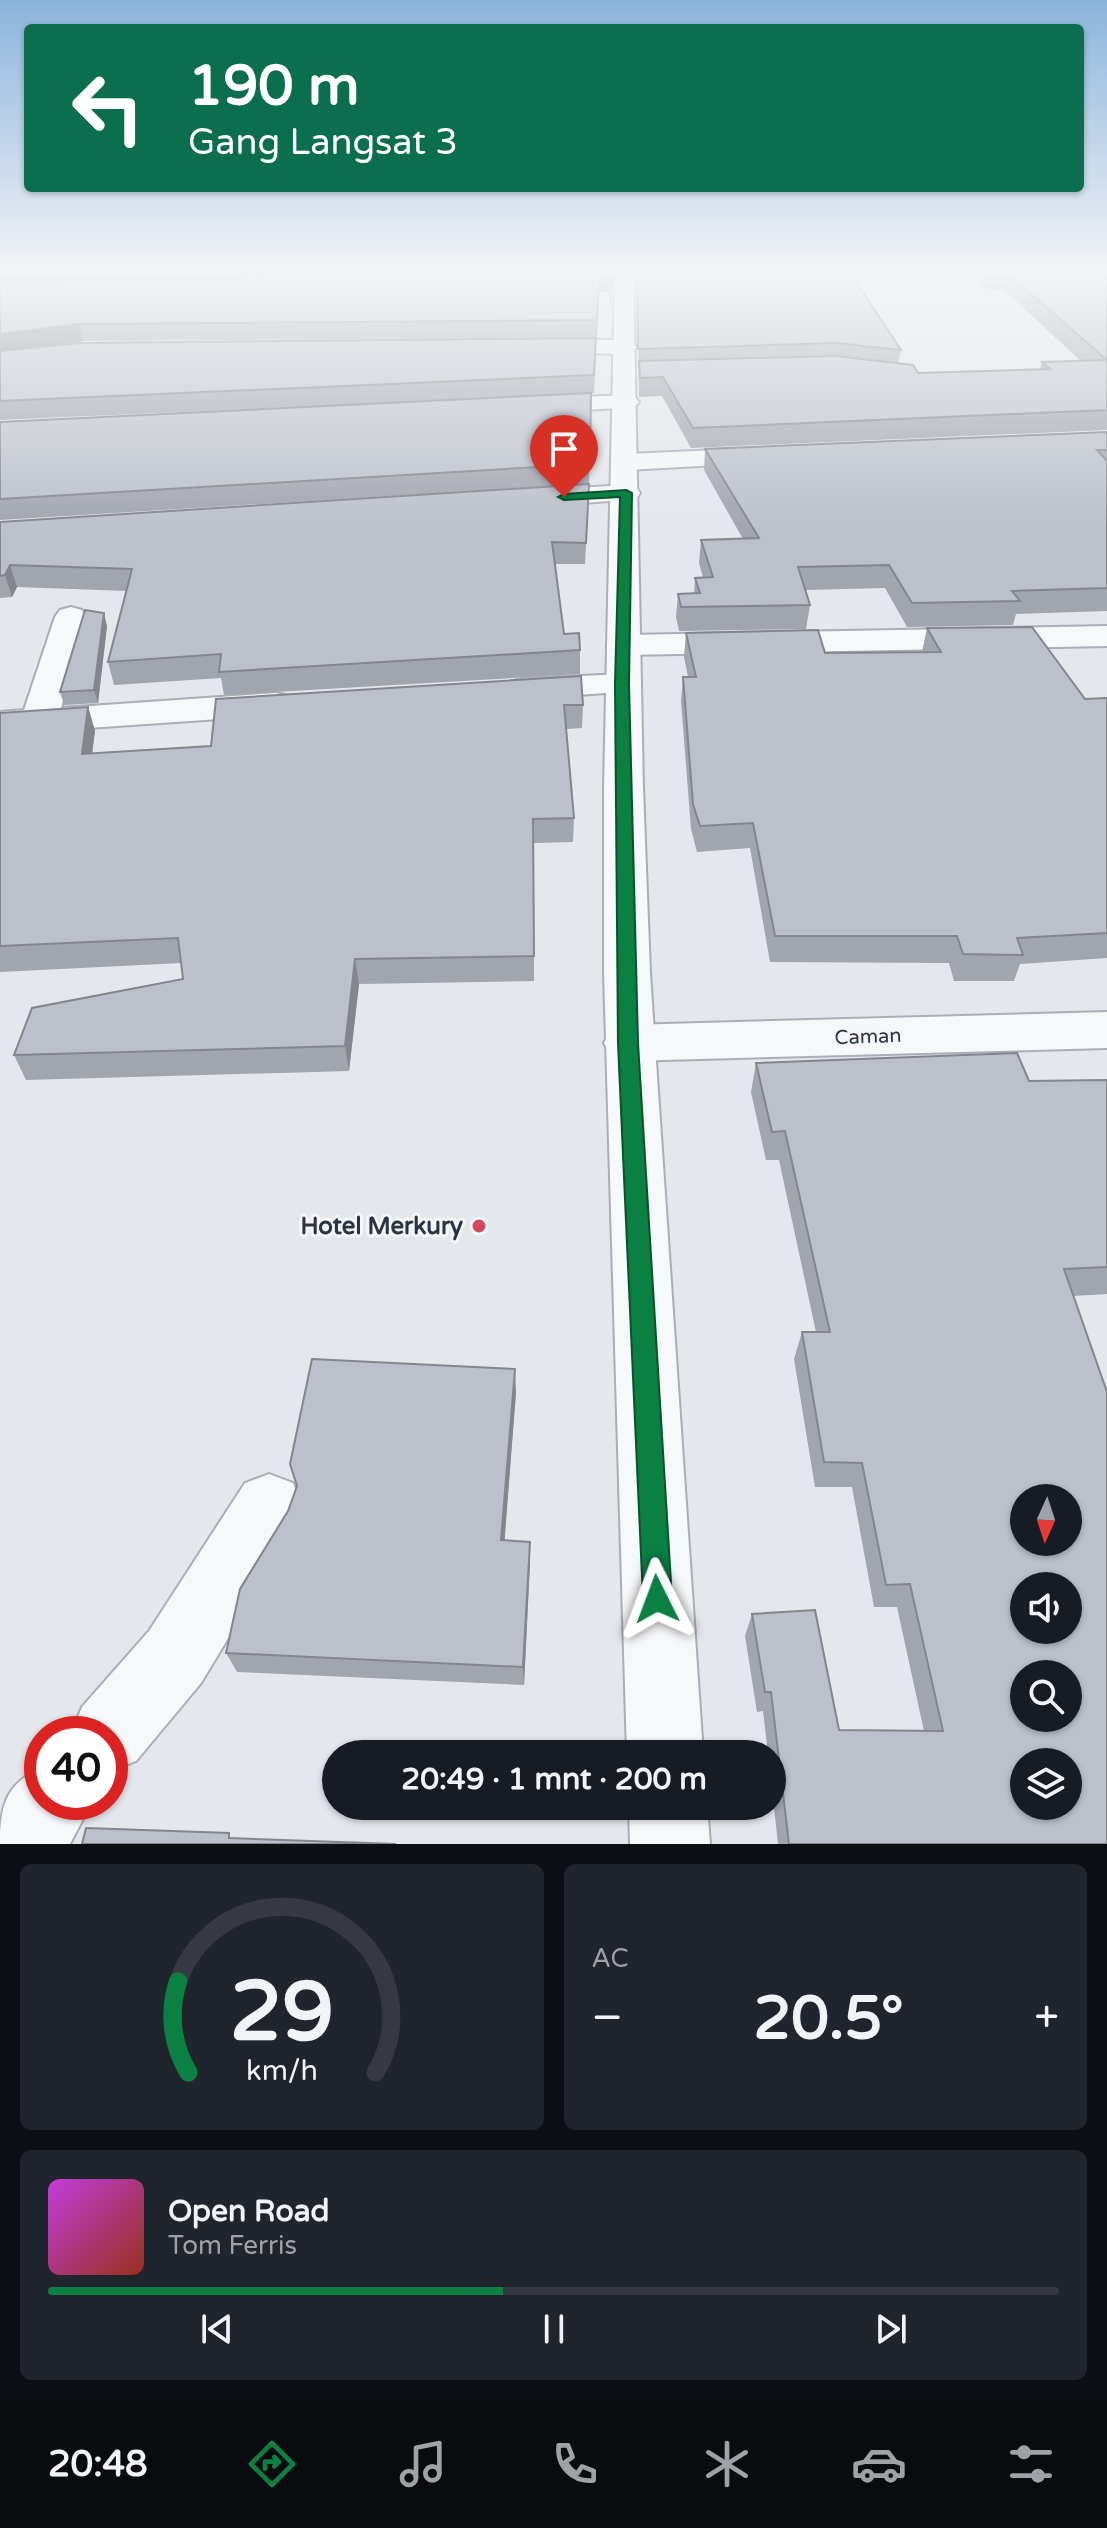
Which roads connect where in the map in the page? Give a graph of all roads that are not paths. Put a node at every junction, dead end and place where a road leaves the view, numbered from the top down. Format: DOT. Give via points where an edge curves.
graph roads {
  1 [pos="626,359"];
  2 [pos="627,402"];
  3 [pos="504,407"];
  4 [pos="797,454"];
  5 [pos="626,477"];
  6 [pos="501,501"];
  7 [pos="71,617"];
  8 [pos="1107,636"];
  9 [pos="623,664"];
  10 [pos="480,691"];
  11 [pos="307,702"];
  12 [pos="39,720"];
  13 [pos="0,723"];
  14 [pos="1107,1030"];
  15 [pos="628,1043"];
  16 [pos="269,1507"];
  17 [pos="124,1716"];
  18 [pos="664,1740"];
  19 [pos="40,1820"];
  20 [pos="669,1820"];
  21 [pos="22,1844"];
  22 [pos="670,1844"];
  1 -- 2 [label="street"];
  2 -- 3 [label="street"];
  2 -- 5 [label="street"];
  4 -- 5 [label="street"];
  5 -- 6 [label="street"];
  5 -- 9 [label="street"];
  7 -- 12 [label="street"];
  8 -- 9 [label="street"];
  9 -- 10 [label="street"];
  9 -- 15 [label="street"];
  11 -- 12 [label="street"];
  12 -- 13 [label="street"];
  14 -- 15 [label="street, Caman"];
  15 -- 18 [label="street"];
  16 -- 17 [label="street" via="175,1657"];
  19 -- 21 [label="street"];
  20 -- 22 [label="street"];
}
